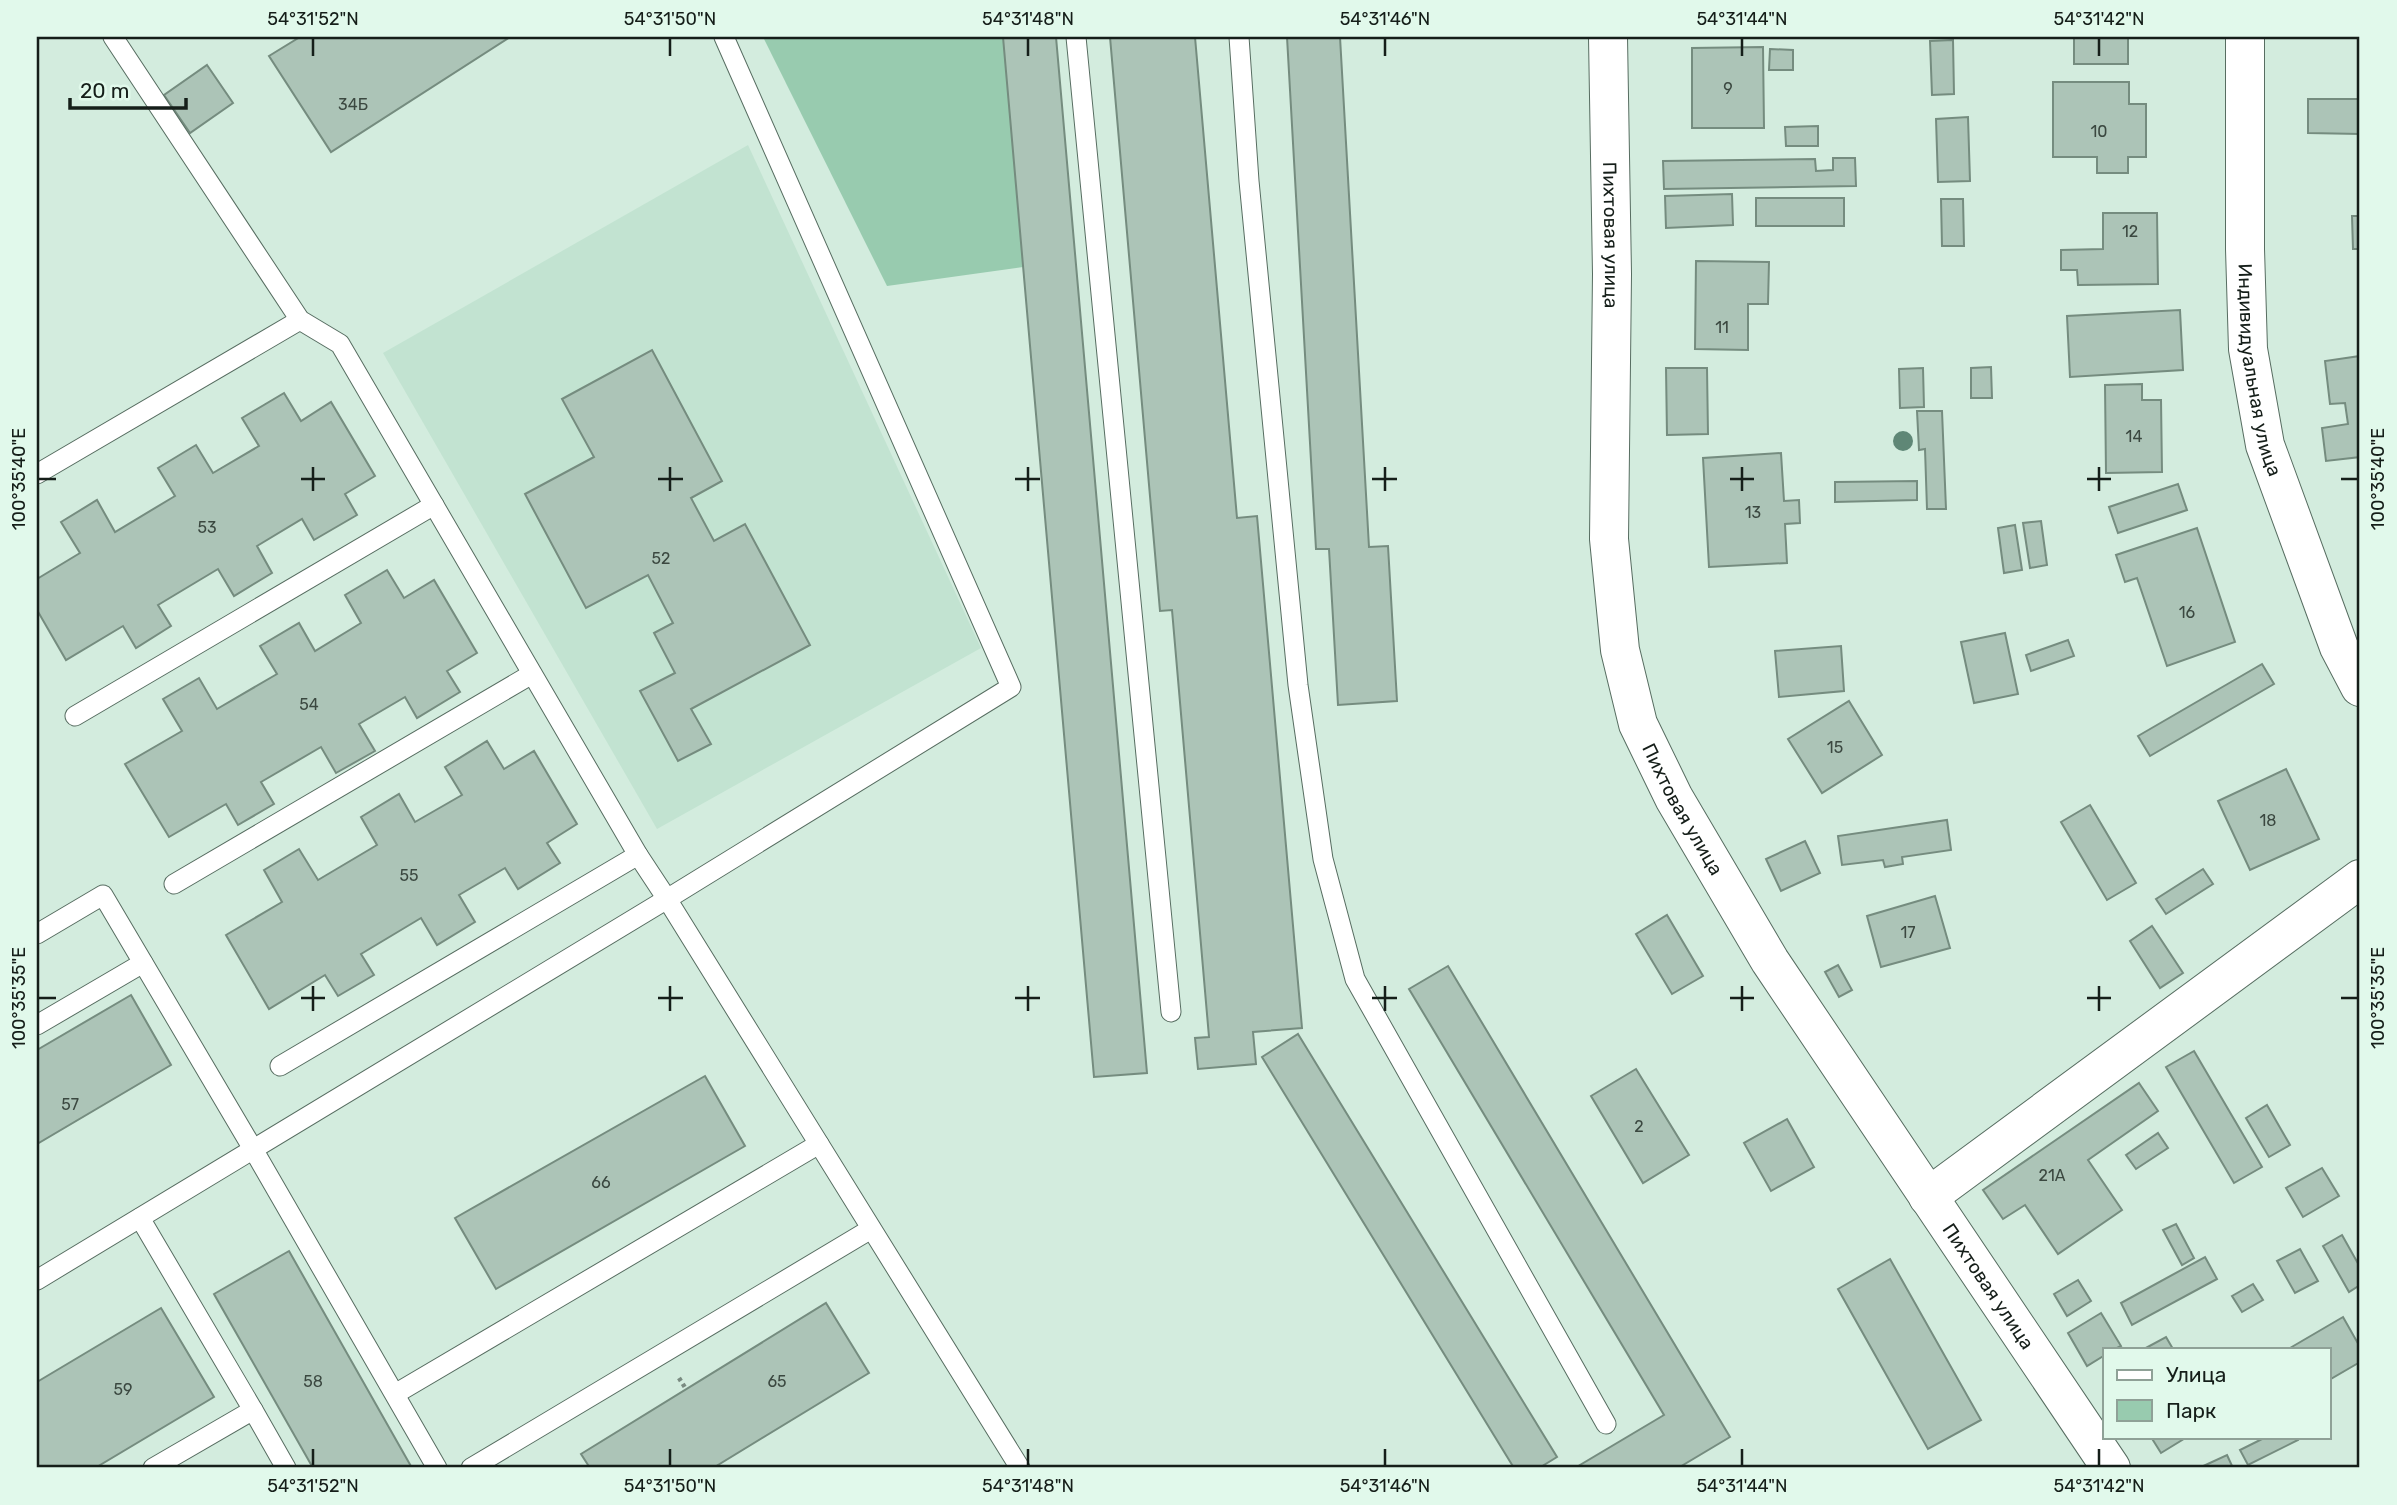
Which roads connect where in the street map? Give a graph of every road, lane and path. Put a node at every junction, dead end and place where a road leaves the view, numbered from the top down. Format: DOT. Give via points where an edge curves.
graph roads {
  1 [pos="113,37"];
  2 [pos="724,37"];
  3 [pos="1076,37"];
  4 [pos="1239,37"];
  5 [pos="1608,37"];
  6 [pos="2245,37"];
  7 [pos="300,320"];
  8 [pos="37,474"];
  9 [pos="434,505"];
  10 [pos="533,674"];
  11 [pos="2360,687"];
  12 [pos="75,716"];
  13 [pos="638,855"];
  14 [pos="2360,880"];
  15 [pos="174,884"];
  16 [pos="667,899"];
  17 [pos="37,933"];
  18 [pos="144,962"];
  19 [pos="1171,1012"];
  20 [pos="37,1025"];
  21 [pos="280,1066"];
  22 [pos="819,1144"];
  23 [pos="253,1149"];
  24 [pos="1928,1197"];
  25 [pos="140,1218"];
  26 [pos="871,1229"];
  27 [pos="37,1280"];
  28 [pos="395,1394"];
  29 [pos="253,1410"];
  30 [pos="1606,1424"];
  31 [pos="153,1468"];
  32 [pos="286,1468"];
  33 [pos="437,1468"];
  34 [pos="471,1468"];
  35 [pos="1020,1468"];
  36 [pos="2111,1468"];
  1 -- 7 [label="lane"];
  2 -- 16 [label="lane" via="1012,687"];
  3 -- 19 [label="lane"];
  4 -- 30 [label="lane" via="1298,685 1323,859 1355,979"];
  5 -- 24 [label="street, Пихтовая улица" via="1612,274 1609,539 1620,650 1638,724 1674,798 1770,961"];
  6 -- 11 [label="street, Индивидуальная улица" via="2248,349 2265,445 2339,647"];
  7 -- 8 [label="lane"];
  7 -- 9 [label="lane" via="340,344"];
  9 -- 10 [label="lane"];
  9 -- 12 [label="lane"];
  10 -- 13 [label="lane"];
  10 -- 15 [label="lane"];
  13 -- 16 [label="lane"];
  13 -- 21 [label="lane"];
  14 -- 24 [label="street"];
  16 -- 22 [label="lane"];
  16 -- 23 [label="lane"];
  17 -- 18 [label="lane" via="103,895"];
  18 -- 20 [label="lane"];
  18 -- 23 [label="lane"];
  22 -- 26 [label="lane"];
  22 -- 28 [label="lane"];
  23 -- 25 [label="lane"];
  23 -- 28 [label="lane"];
  24 -- 36 [label="street, Пихтовая улица"];
  25 -- 27 [label="lane"];
  25 -- 29 [label="lane"];
  26 -- 34 [label="lane"];
  26 -- 35 [label="lane"];
  28 -- 33 [label="lane"];
  29 -- 31 [label="lane"];
  29 -- 32 [label="lane"];
}
